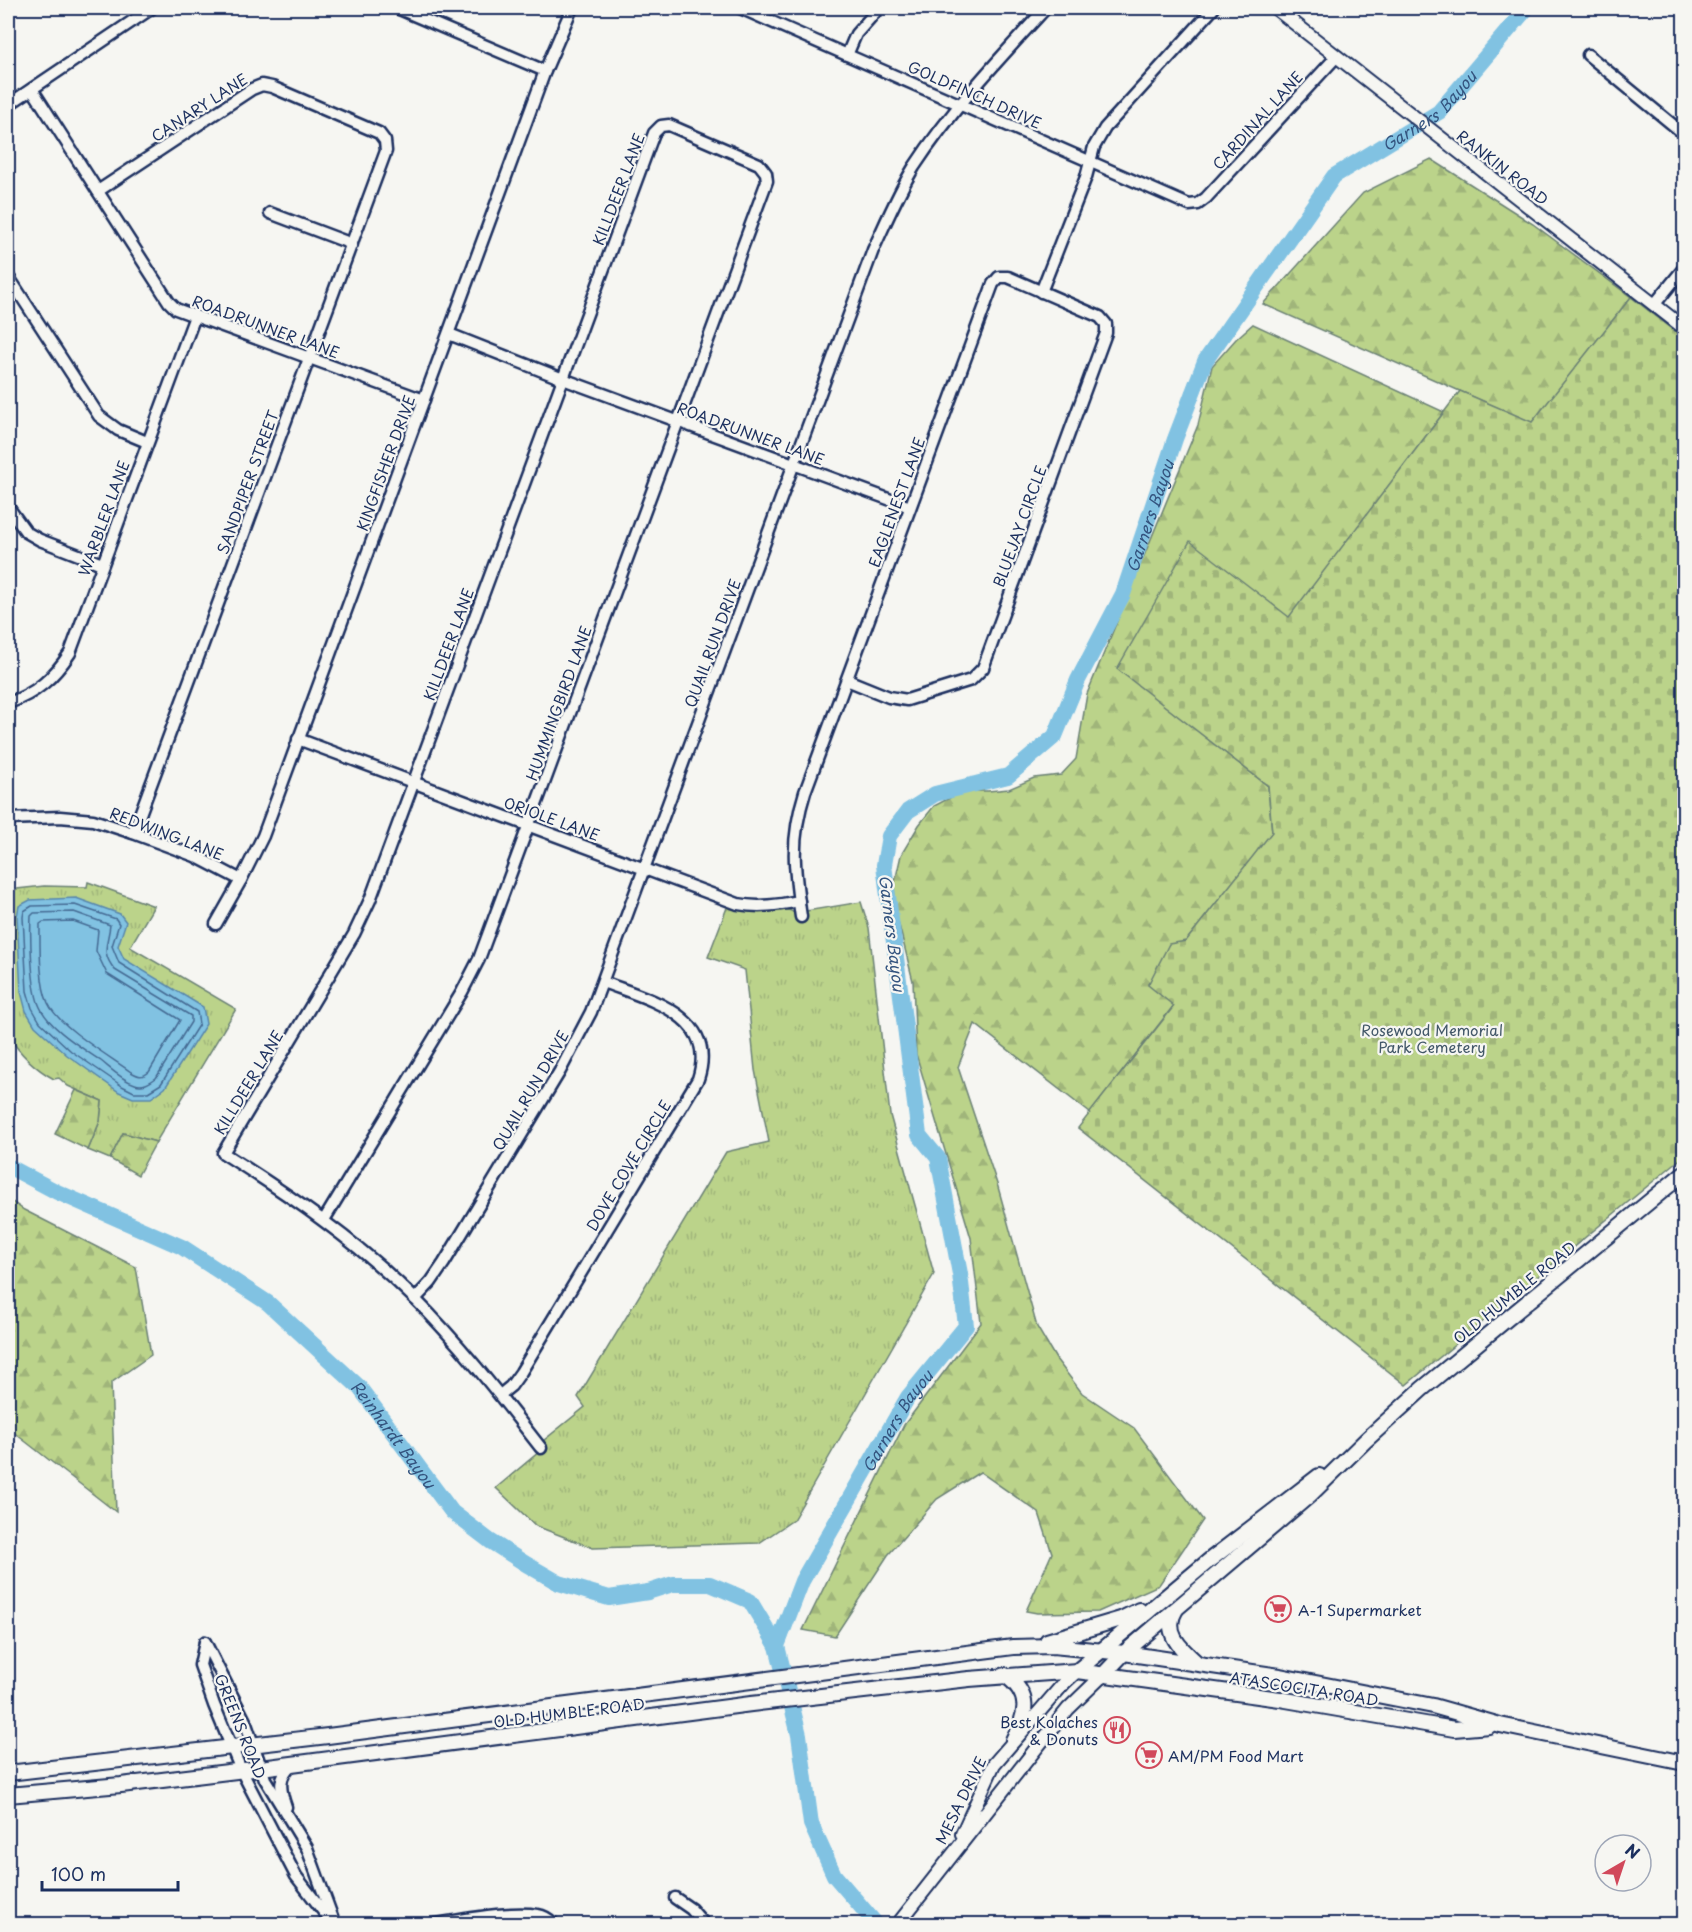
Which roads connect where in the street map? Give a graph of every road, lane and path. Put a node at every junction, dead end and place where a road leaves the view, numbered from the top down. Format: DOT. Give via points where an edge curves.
graph roads {
  1 [pos="152,8"];
  2 [pos="398,8"];
  3 [pos="572,8"];
  4 [pos="741,8"];
  5 [pos="879,8"];
  6 [pos="1046,8"];
  7 [pos="1214,8"];
  8 [pos="1275,8"];
  9 [pos="847,55"];
  10 [pos="1588,55"];
  11 [pos="1337,56"];
  12 [pos="545,71"];
  13 [pos="32,89"];
  14 [pos="960,104"];
  15 [pos="8,105"];
  16 [pos="1684,134"];
  17 [pos="385,141"];
  18 [pos="1090,161"];
  19 [pos="766,173"];
  20 [pos="98,191"];
  21 [pos="1198,204"];
  22 [pos="270,213"];
  23 [pos="352,244"];
  24 [pos="1684,268"];
  25 [pos="8,276"];
  26 [pos="1041,291"];
  27 [pos="1654,305"];
  28 [pos="195,316"];
  29 [pos="1684,328"];
  30 [pos="449,334"];
  31 [pos="309,358"];
  32 [pos="563,379"];
  33 [pos="424,400"];
  34 [pos="678,422"];
  35 [pos="147,442"];
  36 [pos="794,464"];
  37 [pos="8,507"];
  38 [pos="910,507"];
  39 [pos="102,564"];
  40 [pos="847,680"];
  41 [pos="8,703"];
  42 [pos="298,740"];
  43 [pos="413,783"];
  44 [pos="8,819"];
  45 [pos="529,825"];
  46 [pos="133,833"];
  47 [pos="645,868"];
  48 [pos="241,880"];
  49 [pos="799,901"];
  50 [pos="801,917"];
  51 [pos="216,924"];
  52 [pos="603,982"];
  53 [pos="1684,1173"];
  54 [pos="324,1220"];
  55 [pos="414,1299"];
  56 [pos="500,1395"];
  57 [pos="1366,1440"];
  58 [pos="541,1448"];
  59 [pos="1158,1602"];
  60 [pos="1178,1607"];
  61 [pos="1018,1647"];
  62 [pos="1099,1650"];
  63 [pos="1124,1653"];
  64 [pos="1198,1664"];
  65 [pos="1077,1671"];
  66 [pos="1005,1675"];
  67 [pos="1102,1676"];
  68 [pos="591,1702"];
  69 [pos="1500,1725"];
  70 [pos="594,1726"];
  71 [pos="1013,1740"];
  72 [pos="253,1744"];
  73 [pos="232,1747"];
  74 [pos="1684,1763"];
  75 [pos="293,1764"];
  76 [pos="261,1768"];
  77 [pos="241,1770"];
  78 [pos="8,1773"];
  79 [pos="8,1795"];
  80 [pos="290,1819"];
  81 [pos="949,1860"];
  82 [pos="675,1898"];
  83 [pos="334,1924"];
  84 [pos="435,1924"];
  85 [pos="554,1924"];
  86 [pos="704,1924"];
  87 [pos="898,1924"];
  1 -- 13 [label="street"];
  2 -- 12 [label="street"];
  3 -- 12 [label="street, KINGFISHER DRIVE"];
  4 -- 9 [label="street, GOLDFINCH DRIVE"];
  5 -- 9 [label="street" via="856,34"];
  6 -- 14 [label="street, QUAIL RUN DRIVE"];
  7 -- 18 [label="street" via="1116,114 1094,147"];
  8 -- 11 [label="street, RANKIN ROAD"];
  9 -- 14 [label="street, GOLDFINCH DRIVE"];
  10 -- 16 [label="street"];
  11 -- 21 [label="street, CARDINAL LANE"];
  11 -- 27 [label="street, RANKIN ROAD"];
  12 -- 30 [label="street, KINGFISHER DRIVE"];
  13 -- 15 [label="street"];
  13 -- 20 [label="street, ROADRUNNER LANE"];
  14 -- 18 [label="street, GOLDFINCH DRIVE"];
  14 -- 36 [label="street, QUAIL RUN DRIVE" via="913,169 894,204 873,250"];
  17 -- 20 [label="street, CANARY LANE" via="379,133 262,85"];
  17 -- 23 [label="street, SANDPIPER STREET" via="386,151"];
  18 -- 21 [label="street, GOLDFINCH DRIVE" via="1189,204"];
  18 -- 26 [label="street"];
  19 -- 32 [label="street, KILLDEER LANE" via="759,164 669,125 654,133"];
  19 -- 34 [label="street, HUMMINGBIRD LANE" via="767,181"];
  20 -- 28 [label="street, ROADRUNNER LANE" via="169,302"];
  22 -- 23 [label="street"];
  23 -- 31 [label="street, SANDPIPER STREET"];
  24 -- 27 [label="street"];
  25 -- 35 [label="street" via="99,416 118,430"];
  26 -- 38 [label="street, EAGLENEST LANE" via="1008,278 999,278 993,284"];
  26 -- 40 [label="street, BLUEJAY CIRCLE" via="1100,317 1107,324 1106,333 983,668 971,680 907,700"];
  27 -- 29 [label="street, RANKIN ROAD"];
  28 -- 31 [label="street, ROADRUNNER LANE"];
  28 -- 35 [label="street, WARBLER LANE"];
  30 -- 32 [label="street, ROADRUNNER LANE"];
  30 -- 33 [label="street, KINGFISHER DRIVE"];
  31 -- 33 [label="street, ROADRUNNER LANE"];
  31 -- 46 [label="street, SANDPIPER STREET"];
  32 -- 34 [label="street, ROADRUNNER LANE"];
  32 -- 43 [label="street, KILLDEER LANE"];
  33 -- 42 [label="street, KINGFISHER DRIVE"];
  34 -- 36 [label="street, ROADRUNNER LANE"];
  34 -- 45 [label="street, HUMMINGBIRD LANE"];
  35 -- 39 [label="street, WARBLER LANE"];
  36 -- 38 [label="street, ROADRUNNER LANE"];
  36 -- 47 [label="street, QUAIL RUN DRIVE"];
  37 -- 39 [label="street" via="26,532"];
  38 -- 40 [label="street, EAGLENEST LANE"];
  39 -- 41 [label="street, WARBLER LANE" via="70,653 42,687"];
  40 -- 49 [label="street, EAGLENEST LANE" via="799,811 794,856"];
  42 -- 43 [label="street, ORIOLE LANE"];
  42 -- 48 [label="street, KINGFISHER DRIVE" via="263,836"];
  43 -- 45 [label="street, ORIOLE LANE"];
  43 -- 54 [label="street, KILLDEER LANE" via="354,934 223,1153"];
  44 -- 46 [label="street, REDWING LANE" via="93,820"];
  45 -- 47 [label="street, ORIOLE LANE"];
  45 -- 54 [label="street, HUMMINGBIRD LANE" via="479,959 462,992"];
  46 -- 48 [label="street, REDWING LANE" via="195,856"];
  47 -- 49 [label="street, ORIOLE LANE" via="738,904 768,906"];
  47 -- 52 [label="street, QUAIL RUN DRIVE"];
  48 -- 51 [label="street, KINGFISHER DRIVE"];
  49 -- 50 [label="street, EAGLENEST LANE"];
  52 -- 55 [label="street, QUAIL RUN DRIVE" via="554,1081 444,1263"];
  52 -- 56 [label="street, DOVE COVE CIRCLE" via="664,1006 683,1018 700,1046 701,1069 522,1372"];
  53 -- 57 [label="main road, OLD HUMBLE ROAD" via="1422,1389"];
  54 -- 55 [label="street"];
  55 -- 56 [label="street"];
  56 -- 58 [label="street"];
  57 -- 59 [label="main road, OLD HUMBLE ROAD"];
  57 -- 60 [label="main road, OLD HUMBLE ROAD" via="1310,1495"];
  59 -- 61 [label="main road" via="1067,1637"];
  59 -- 62 [label="main road, OLD HUMBLE ROAD"];
  60 -- 63 [label="main road, OLD HUMBLE ROAD"];
  60 -- 64 [label="main road" via="1172,1619 1172,1633"];
  61 -- 62 [label="main road, OLD HUMBLE ROAD"];
  61 -- 68 [label="main road, OLD HUMBLE ROAD"];
  62 -- 63 [label="main road, OLD HUMBLE ROAD"];
  62 -- 65 [label="main road, MESA DRIVE"];
  63 -- 64 [label="main road, ATASCOCITA ROAD"];
  63 -- 67 [label="main road, OLD HUMBLE ROAD"];
  64 -- 69 [label="main road, ATASCOCITA ROAD" via="1433,1706"];
  65 -- 66 [label="main road, OLD HUMBLE ROAD"];
  65 -- 67 [label="main road, OLD HUMBLE ROAD"];
  65 -- 71 [label="street, MESA DRIVE"];
  66 -- 70 [label="main road, OLD HUMBLE ROAD"];
  66 -- 71 [label="main road" via="1019,1689 1025,1709 1024,1720"];
  67 -- 69 [label="main road, ATASCOCITA ROAD" via="1280,1699 1454,1729"];
  67 -- 81 [label="street, MESA DRIVE" via="1068,1709"];
  68 -- 70 [label="main road"];
  68 -- 72 [label="main road, OLD HUMBLE ROAD"];
  69 -- 74 [label="main road, ATASCOCITA ROAD"];
  70 -- 75 [label="main road, OLD HUMBLE ROAD"];
  71 -- 81 [label="street, MESA DRIVE" via="994,1764"];
  72 -- 73 [label="main road, OLD HUMBLE ROAD"];
  72 -- 73 [label="street, GREENS ROAD" via="205,1642 200,1665"];
  72 -- 76 [label="street, GREENS ROAD"];
  73 -- 77 [label="street, GREENS ROAD"];
  73 -- 78 [label="main road, OLD HUMBLE ROAD"];
  75 -- 76 [label="main road, OLD HUMBLE ROAD"];
  75 -- 80 [label="street, GREENS ROAD" via="280,1785"];
  76 -- 77 [label="main road, OLD HUMBLE ROAD"];
  76 -- 80 [label="street, GREENS ROAD"];
  77 -- 79 [label="main road, OLD HUMBLE ROAD"];
  77 -- 83 [label="street, GREENS ROAD" via="291,1868"];
  80 -- 83 [label="street, GREENS ROAD" via="307,1848"];
  81 -- 87 [label="street, MESA DRIVE"];
  82 -- 86 [label="street"];
  84 -- 85 [label="street" via="522,1914 539,1915"];
}
